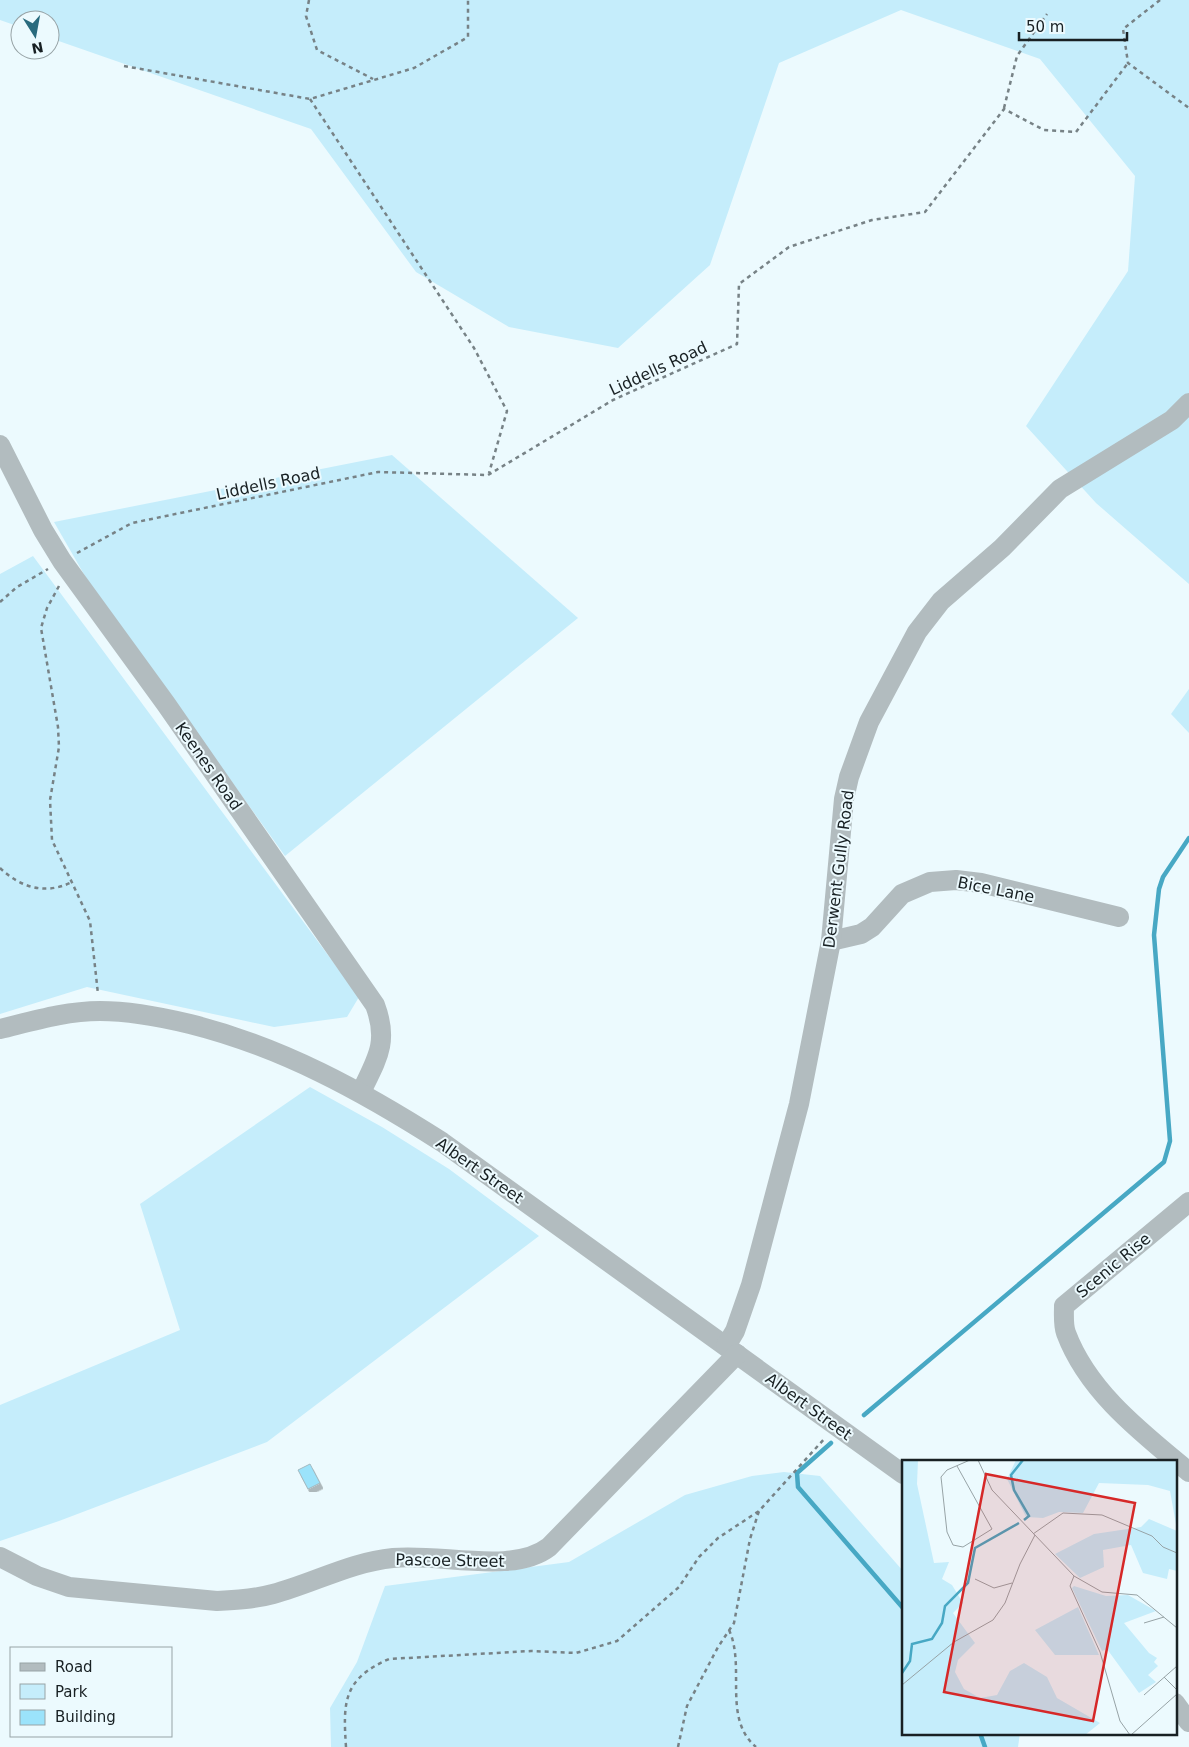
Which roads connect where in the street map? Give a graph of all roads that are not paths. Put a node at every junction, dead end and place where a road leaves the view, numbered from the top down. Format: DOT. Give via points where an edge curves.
graph roads {
  1 [pos="1189,403"];
  2 [pos="0,445"];
  3 [pos="1119,916"];
  4 [pos="831,940"];
  5 [pos="0,1029"];
  6 [pos="361,1092"];
  7 [pos="1189,1202"];
  8 [pos="732,1350"];
  9 [pos="1175,1460"];
  10 [pos="1176,1461"];
  11 [pos="1189,1472"];
  12 [pos="902,1473"];
  13 [pos="0,1557"];
  14 [pos="1176,1704"];
  15 [pos="1189,1722"];
  1 -- 4 [label="street, Derwent Gully Road" via="1172,420 1060,489 1008,542 941,600 917,632 869,722 850,777"];
  2 -- 6 [label="street, Keenes Road" via="65,566 166,704 375,1005 382,1029 382,1045"];
  3 -- 4 [label="street, Bice Lane" via="981,883 956,880 930,882 902,894 872,927 861,934"];
  4 -- 8 [label="street, Derwent Gully Road" via="799,1104"];
  5 -- 6 [label="street, Albert Street" via="62,1015 100,1011 164,1018 226,1034 306,1064"];
  6 -- 8 [label="street, Albert Street" via="442,1142"];
  7 -- 9 [label="street, Scenic Rise" via="1064,1306 1065,1331 1091,1381"];
  8 -- 12 [label="street, Albert Street"];
  8 -- 13 [label="street, Pascoe Street" via="549,1548 525,1560 394,1557 367,1561 275,1593 217,1601 69,1587 37,1576"];
  10 -- 11 [label="street, Scenic Rise"];
  14 -- 15 [label="street"];
}
